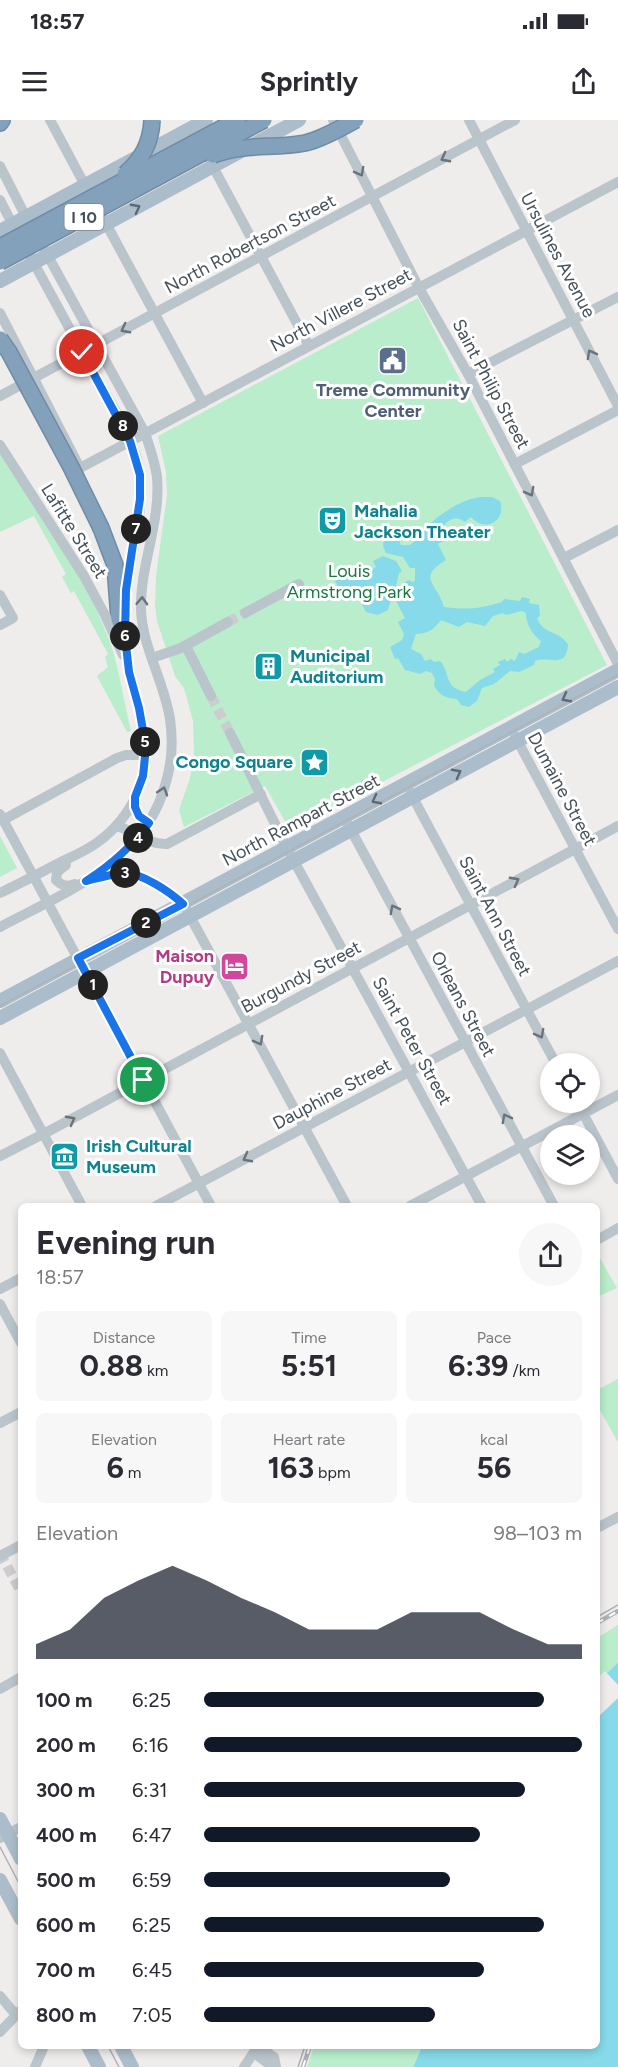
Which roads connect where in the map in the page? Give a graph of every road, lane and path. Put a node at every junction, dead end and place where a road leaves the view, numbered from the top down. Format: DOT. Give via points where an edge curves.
graph roads {
  1 [pos="50,120"];
  2 [pos="152,120"];
  3 [pos="206,120"];
  4 [pos="237,120"];
  5 [pos="264,120"];
  6 [pos="299,120"];
  7 [pos="333,120"];
  8 [pos="356,120"];
  9 [pos="469,120"];
  10 [pos="515,120"];
  11 [pos="190,124"];
  12 [pos="479,139"];
  13 [pos="0,166"];
  14 [pos="213,167"];
  15 [pos="168,172"];
  16 [pos="618,182"];
  17 [pos="90,190"];
  18 [pos="373,196"];
  19 [pos="0,200"];
  20 [pos="26,217"];
  21 [pos="106,224"];
  22 [pos="6,227"];
  23 [pos="527,231"];
  24 [pos="0,247"];
  25 [pos="48,255"];
  26 [pos="261,256"];
  27 [pos="0,262"];
  28 [pos="34,263"];
  29 [pos="0,281"];
  30 [pos="419,288"];
  31 [pos="618,297"];
  32 [pos="0,313"];
  33 [pos="155,314"];
  34 [pos="573,320"];
  35 [pos="0,339"];
  36 [pos="97,344"];
  37 [pos="309,346"];
  38 [pos="82,352"];
  39 [pos="468,374"];
  40 [pos="33,378"];
  41 [pos="0,396"];
  42 [pos="202,403"];
  43 [pos="618,408"];
  44 [pos="145,433"];
  45 [pos="130,441"];
  46 [pos="0,445"];
  47 [pos="515,464"];
  48 [pos="138,518"];
  49 [pos="154,520"];
  50 [pos="618,530"];
  51 [pos="564,558"];
  52 [pos="299,584"];
  53 [pos="0,595"];
  54 [pos="245,613"];
  55 [pos="228,622"];
  56 [pos="0,625"];
  57 [pos="125,636"];
  58 [pos="186,645"];
  59 [pos="152,658"];
  60 [pos="618,664"];
  61 [pos="618,670"];
  62 [pos="129,672"];
  63 [pos="618,687"];
  64 [pos="211,696"];
  65 [pos="511,728"];
  66 [pos="230,733"];
  67 [pos="518,741"];
  68 [pos="146,755"];
  69 [pos="406,784"];
  70 [pos="261,794"];
  71 [pos="135,797"];
  72 [pos="413,797"];
  73 [pos="1,817"];
  74 [pos="344,817"];
  75 [pos="149,823"];
  76 [pos="116,826"];
  77 [pos="618,826"];
  78 [pos="351,830"];
  79 [pos="140,836"];
  80 [pos="99,841"];
  81 [pos="287,848"];
  82 [pos="575,849"];
  83 [pos="294,860"];
  84 [pos="34,877"];
  85 [pos="86,881"];
  86 [pos="22,883"];
  87 [pos="41,891"];
  88 [pos="0,893"];
  89 [pos="46,902"];
  90 [pos="471,905"];
  91 [pos="187,910"];
  92 [pos="0,927"];
  93 [pos="618,929"];
  94 [pos="409,938"];
  95 [pos="78,958"];
  96 [pos="618,961"];
  97 [pos="352,968"];
  98 [pos="85,972"];
  99 [pos="0,1001"];
  100 [pos="527,1010"];
  101 [pos="0,1017"];
  102 [pos="249,1023"];
  103 [pos="466,1042"];
  104 [pos="0,1053"];
  105 [pos="550,1053"];
  106 [pos="410,1071"];
  107 [pos="143,1080"];
  108 [pos="618,1095"];
  109 [pos="583,1114"];
  110 [pos="305,1127"];
  111 [pos="43,1133"];
  112 [pos="522,1147"];
  113 [pos="0,1156"];
  114 [pos="466,1176"];
  115 [pos="618,1179"];
  116 [pos="199,1184"];
  117 [pos="80,1203"];
  118 [pos="162,1203"];
  119 [pos="209,1203"];
  120 [pos="345,1203"];
  121 [pos="416,1203"];
  122 [pos="480,1203"];
  123 [pos="552,1203"];
  124 [pos="618,1228"];
  125 [pos="600,1237"];
  126 [pos="18,1280"];
  127 [pos="0,1289"];
  128 [pos="0,1304"];
  129 [pos="18,1337"];
  130 [pos="18,1414"];
  131 [pos="0,1423"];
  132 [pos="618,1517"];
  133 [pos="600,1526"];
  134 [pos="18,1547"];
  135 [pos="0,1556"];
  136 [pos="18,1679"];
  137 [pos="0,1689"];
  138 [pos="0,1820"];
  139 [pos="18,1829"];
  140 [pos="4,1836"];
  141 [pos="18,1855"];
  142 [pos="0,1880"];
  143 [pos="18,1910"];
  144 [pos="0,1996"];
  145 [pos="18,2013"];
  146 [pos="0,2032"];
  147 [pos="43,2049"];
  148 [pos="90,2049"];
  149 [pos="122,2049"];
  150 [pos="253,2054"];
  151 [pos="127,2065"];
  152 [pos="35,2067"];
  153 [pos="99,2067"];
  154 [pos="263,2067"];
  155 [pos="274,2067"];
  1 -- 17 [label="street"];
  2 -- 17 [label="highway, bridge" via="149,142 141,158 122,177"];
  3 -- 11 [label="main road"];
  4 -- 17 [label="highway, I 10, bridge"];
  5 -- 15 [label="highway, I 10, bridge"];
  6 -- 14 [label="main road"];
  7 -- 18 [label="street, Saint Philip Street, one-way"];
  8 -- 15 [label="highway, bridge" via="310,141 238,147"];
  9 -- 12 [label="street, Ursulines Avenue"];
  10 -- 12 [label="street, North Robertson Street"];
  11 -- 14 [label="street"];
  11 -- 17 [label="main road"];
  12 -- 18 [label="street, North Robertson Street, one-way"];
  12 -- 23 [label="street, Ursulines Avenue"];
  13 -- 20 [label="street"];
  21 -- 14 [label="main road, one-way"];
  14 -- 26 [label="street"];
  15 -- 27 [label="highway, I 10, bridge"];
  16 -- 23 [label="street, North Villere Street"];
  17 -- 20 [label="main road"];
  17 -- 21 [label="street"];
  17 -- 24 [label="highway, I 10, bridge"];
  18 -- 26 [label="street, North Robertson Street"];
  18 -- 30 [label="street, Saint Philip Street"];
  19 -- 22 [label="street"];
  20 -- 22 [label="main road"];
  20 -- 25 [label="street"];
  21 -- 25 [label="main road"];
  21 -- 33 [label="street"];
  22 -- 28 [label="street"];
  23 -- 30 [label="street, North Villere Street"];
  23 -- 34 [label="street, Ursulines Avenue"];
  25 -- 28 [label="main road"];
  25 -- 36 [label="street"];
  26 -- 33 [label="street, North Robertson Street"];
  26 -- 37 [label="street"];
  28 -- 29 [label="main road"];
  28 -- 38 [label="street"];
  30 -- 37 [label="street, North Villere Street"];
  30 -- 39 [label="street, Saint Philip Street"];
  31 -- 34 [label="street"];
  32 -- 40 [label="street"];
  33 -- 36 [label="street, North Robertson Street, one-way"];
  33 -- 42 [label="street"];
  34 -- 39 [label="street"];
  43 -- 34 [label="street, Ursulines Avenue, one-way"];
  35 -- 57 [label="highway, bridge" via="101,528 115,565 119,619"];
  36 -- 38 [label="street, North Robertson Street"];
  36 -- 44 [label="street"];
  37 -- 42 [label="street, North Villere Street"];
  38 -- 40 [label="street, North Robertson Street"];
  38 -- 45 [label="street"];
  39 -- 47 [label="street, Saint Philip Street"];
  40 -- 41 [label="street, North Robertson Street"];
  40 -- 45 [label="street, North Villere Street" via="80,468"];
  42 -- 44 [label="street, North Villere Street"];
  43 -- 47 [label="street"];
  44 -- 45 [label="street, North Villere Street"];
  44 -- 49 [label="street" via="157,478"];
  45 -- 48 [label="street" via="140,475"];
  46 -- 62 [label="street, Lafitte Street" via="92,589"];
  47 -- 51 [label="street, Saint Philip Street, one-way"];
  48 -- 49 [label="street"];
  48 -- 57 [label="street" via="126,590"];
  59 -- 49 [label="street, one-way" via="141,609"];
  50 -- 51 [label="street"];
  51 -- 60 [label="street, Saint Philip Street"];
  52 -- 54 [label="street"];
  53 -- 56 [label="street" via="13,618"];
  55 -- 58 [label="street"];
  57 -- 62 [label="street"];
  58 -- 59 [label="street"];
  58 -- 64 [label="street"];
  75 -- 59 [label="street, one-way" via="164,790 171,750 168,707"];
  61 -- 65 [label="main road, North Rampart Street, one-way"];
  62 -- 68 [label="street"];
  63 -- 67 [label="main road, North Rampart Street"];
  65 -- 67 [label="street, Dumaine Street"];
  65 -- 69 [label="main road, North Rampart Street"];
  66 -- 70 [label="street, Saint Peter Street"];
  72 -- 67 [label="main road, North Rampart Street, one-way"];
  67 -- 82 [label="street, Dumaine Street"];
  68 -- 71 [label="street"];
  68 -- 73 [label="street" via="117,758"];
  69 -- 72 [label="street, Saint Ann Street"];
  69 -- 74 [label="main road, North Rampart Street, one-way"];
  70 -- 79 [label="street" via="167,844"];
  70 -- 81 [label="street, Saint Peter Street"];
  71 -- 75 [label="street" via="136,813"];
  71 -- 76 [label="street"];
  72 -- 78 [label="main road, North Rampart Street"];
  72 -- 90 [label="street, Saint Ann Street"];
  73 -- 84 [label="street"];
  74 -- 78 [label="street, Orleans Street"];
  74 -- 81 [label="main road, North Rampart Street"];
  75 -- 79 [label="street"];
  76 -- 79 [label="street"];
  76 -- 80 [label="street"];
  77 -- 82 [label="street, Burgundy Street"];
  78 -- 83 [label="main road, North Rampart Street"];
  94 -- 78 [label="street, Orleans Street, one-way"];
  79 -- 85 [label="street"];
  80 -- 84 [label="street"];
  80 -- 85 [label="street" via="81,858 60,868 56,876 59,883 68,886"];
  81 -- 83 [label="street, Saint Peter Street"];
  81 -- 91 [label="main road, North Rampart Street"];
  90 -- 82 [label="street, Burgundy Street, one-way"];
  82 -- 93 [label="street, Dumaine Street"];
  83 -- 91 [label="main road, North Rampart Street"];
  83 -- 97 [label="street, Saint Peter Street"];
  84 -- 86 [label="street"];
  84 -- 87 [label="street"];
  85 -- 89 [label="street"];
  85 -- 91 [label="street" via="131,874 166,890"];
  86 -- 87 [label="street"];
  86 -- 88 [label="street"];
  87 -- 89 [label="street"];
  89 -- 92 [label="street"];
  89 -- 95 [label="street"];
  90 -- 94 [label="street, Burgundy Street"];
  90 -- 100 [label="street, Saint Ann Street"];
  91 -- 95 [label="main road, North Rampart Street"];
  91 -- 98 [label="main road, North Rampart Street"];
  91 -- 102 [label="street"];
  94 -- 97 [label="street, Burgundy Street"];
  94 -- 103 [label="street, Orleans Street"];
  95 -- 98 [label="street"];
  95 -- 99 [label="main road, North Rampart Street"];
  96 -- 100 [label="street, Dauphine Street"];
  97 -- 102 [label="street, Burgundy Street"];
  97 -- 106 [label="street, Saint Peter Street"];
  98 -- 101 [label="main road, North Rampart Street"];
  98 -- 107 [label="street"];
  100 -- 103 [label="street, Dauphine Street"];
  100 -- 105 [label="street, Saint Ann Street, one-way"];
  102 -- 107 [label="street, Burgundy Street"];
  102 -- 110 [label="street, one-way"];
  103 -- 106 [label="street, Dauphine Street"];
  112 -- 103 [label="street, Orleans Street, one-way"];
  104 -- 111 [label="street"];
  106 -- 110 [label="street, Dauphine Street"];
  106 -- 114 [label="street, Saint Peter Street"];
  111 -- 107 [label="street, Burgundy Street, one-way"];
  107 -- 116 [label="street"];
  108 -- 109 [label="street"];
  109 -- 112 [label="street"];
  109 -- 115 [label="street"];
  110 -- 116 [label="street, Dauphine Street, one-way"];
  110 -- 120 [label="street"];
  111 -- 113 [label="street, Burgundy Street"];
  111 -- 117 [label="street"];
  112 -- 114 [label="street"];
  112 -- 123 [label="street, Orleans Street"];
  114 -- 121 [label="street"];
  114 -- 122 [label="street, Saint Peter Street"];
  116 -- 118 [label="street, Dauphine Street"];
  116 -- 119 [label="street"];
  124 -- 125 [label="street"];
  126 -- 127 [label="street"];
  128 -- 129 [label="street"];
  130 -- 131 [label="street"];
  132 -- 133 [label="street"];
  134 -- 135 [label="street"];
  136 -- 137 [label="street"];
  138 -- 140 [label="main road"];
  139 -- 140 [label="street"];
  140 -- 141 [label="main road"];
  142 -- 143 [label="main road"];
  144 -- 145 [label="street"];
  145 -- 146 [label="street"];
  147 -- 152 [label="street"];
  148 -- 153 [label="main road"];
  149 -- 151 [label="main road"];
  150 -- 154 [label="street"];
  150 -- 155 [label="street" via="274,2057"];
}
